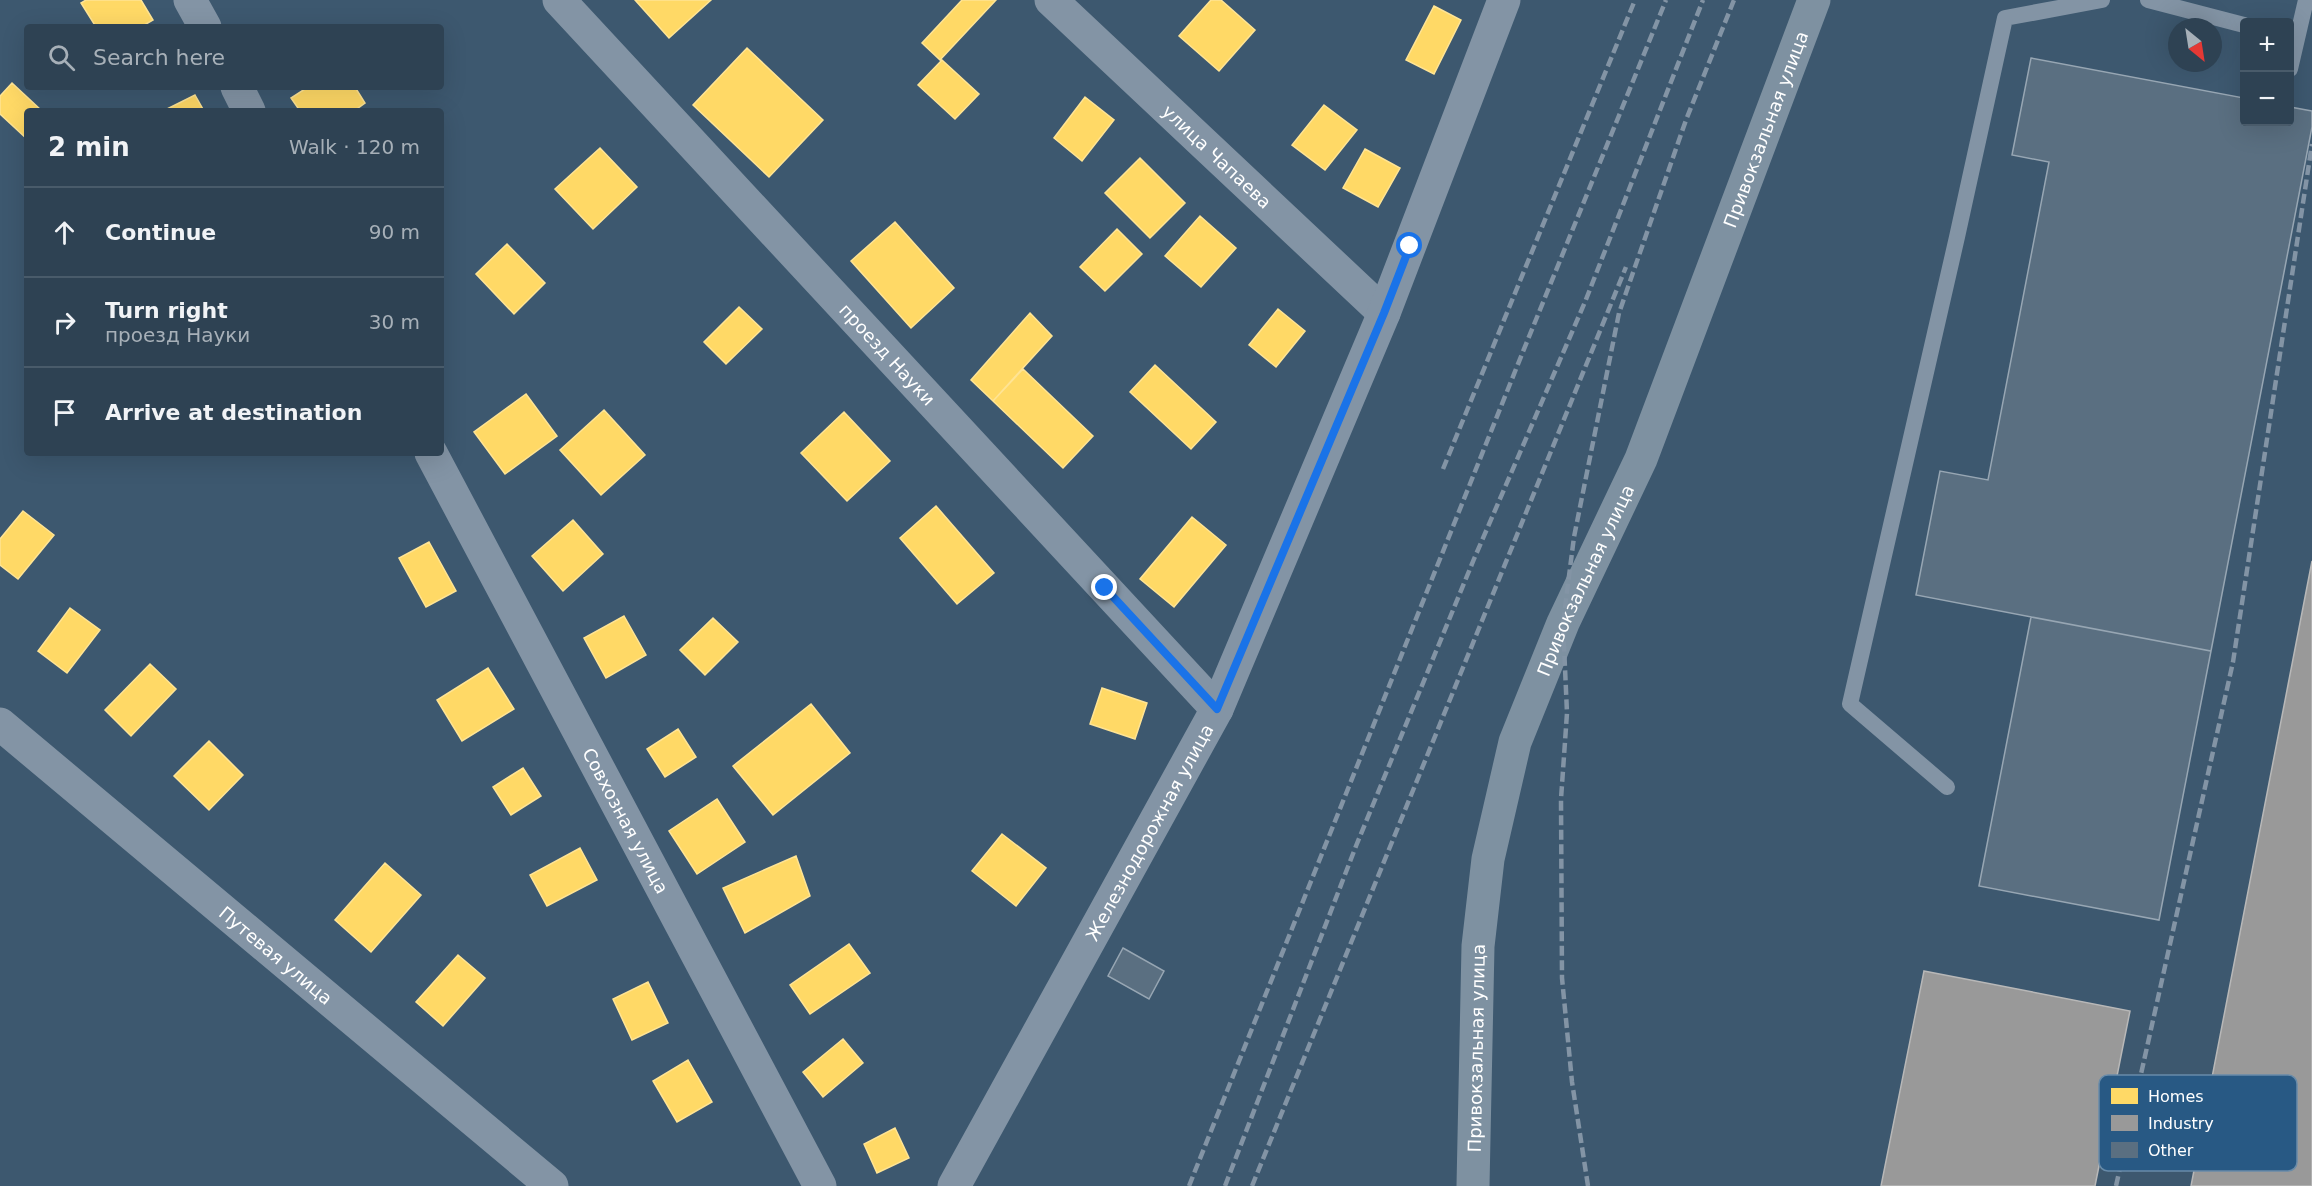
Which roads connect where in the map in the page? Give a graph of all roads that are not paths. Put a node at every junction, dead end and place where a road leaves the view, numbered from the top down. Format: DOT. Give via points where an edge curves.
graph roads {
  1 [pos="190,0"];
  2 [pos="559,0"];
  3 [pos="1051,0"];
  4 [pos="1504,0"];
  5 [pos="1814,0"];
  6 [pos="2102,0"];
  7 [pos="2148,0"];
  8 [pos="2306,0"];
  9 [pos="203,24"];
  10 [pos="2240,24"];
  11 [pos="2294,35"];
  12 [pos="238,90"];
  13 [pos="248,108"];
  14 [pos="1384,313"];
  15 [pos="433,456"];
  16 [pos="1217,709"];
  17 [pos="0,724"];
  18 [pos="1947,788"];
  19 [pos="552,1186"];
  20 [pos="820,1186"];
  21 [pos="954,1186"];
  22 [pos="1473,1186"];
  1 -- 9 [label="street"];
  2 -- 16 [label="street, проезд Науки"];
  3 -- 14 [label="street, улица Чапаева"];
  4 -- 14 [label="street, Железнодорожная улица"];
  5 -- 22 [label="main road, Привокзальная улица" via="1641,459 1563,623 1515,742 1488,859 1478,946"];
  6 -- 18 [label="lane" via="2005,18 1850,704"];
  7 -- 10 [label="lane"];
  8 -- 11 [label="lane"];
  12 -- 13 [label="street"];
  14 -- 16 [label="street, Железнодорожная улица"];
  15 -- 20 [label="street, Совхозная улица"];
  16 -- 21 [label="street, Железнодорожная улица"];
  17 -- 19 [label="street, Путевая улица"];
}
